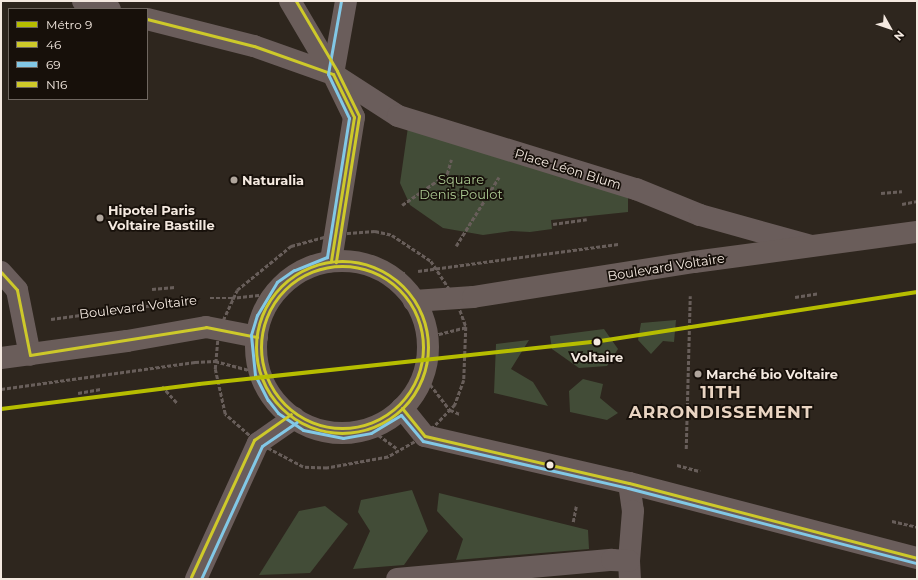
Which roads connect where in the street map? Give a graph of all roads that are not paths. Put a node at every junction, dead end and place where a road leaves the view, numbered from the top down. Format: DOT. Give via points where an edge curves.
graph roads {
  1 [pos="83,1"];
  2 [pos="290,1"];
  3 [pos="346,1"];
  4 [pos="107,8"];
  5 [pos="148,19"];
  6 [pos="333,74"];
  7 [pos="917,232"];
  8 [pos="811,246"];
  9 [pos="331,261"];
  10 [pos="1,272"];
  11 [pos="414,301"];
  12 [pos="257,337"];
  13 [pos="30,355"];
  14 [pos="1,358"];
  15 [pos="402,408"];
  16 [pos="294,418"];
  17 [pos="630,483"];
  18 [pos="917,558"];
  19 [pos="630,570"];
  20 [pos="196,579"];
  21 [pos="397,579"];
  1 -- 4 [label="street"];
  2 -- 6 [label="main road"];
  3 -- 6 [label="street"];
  5 -- 6 [label="street, Place Léon Blum" via="254,46"];
  6 -- 8 [label="street, Place Léon Blum" via="398,116 636,189 700,215"];
  6 -- 9 [label="main road" via="354,118"];
  7 -- 8 [label="main road, Boulevard Voltaire"];
  8 -- 11 [label="main road, Boulevard Voltaire" via="473,297"];
  9 -- 11 [label="main road" via="359,262 372,266 396,280"];
  9 -- 12 [label="main road" via="296,274 276,293 261,317"];
  10 -- 13 [label="street" via="17,290"];
  11 -- 15 [label="main road" via="421,313 428,350 422,375"];
  12 -- 13 [label="main road" via="206,327"];
  12 -- 16 [label="main road" via="260,373 272,397"];
  13 -- 14 [label="main road"];
  15 -- 16 [label="main road" via="381,423 343,433 318,429"];
  15 -- 17 [label="street" via="425,436"];
  16 -- 20 [label="street" via="258,443"];
  17 -- 18 [label="street"];
  17 -- 19 [label="street" via="633,511"];
  19 -- 21 [label="street" via="612,560"];
}
